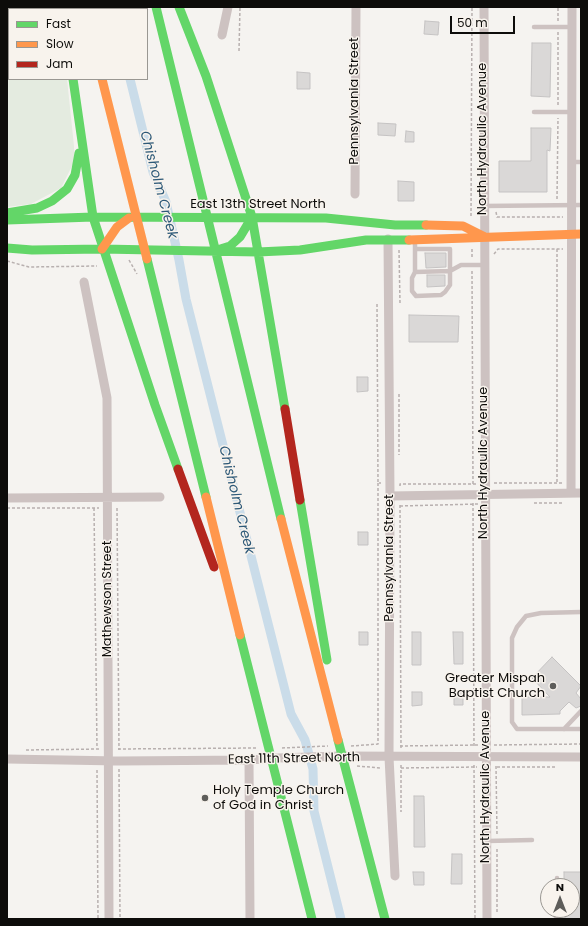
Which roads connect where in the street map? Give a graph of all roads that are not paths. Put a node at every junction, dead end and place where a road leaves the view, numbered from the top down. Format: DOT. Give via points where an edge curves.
graph roads {
  1 [pos="156,7"];
  2 [pos="179,7"];
  3 [pos="228,7"];
  4 [pos="356,7"];
  5 [pos="484,7"];
  6 [pos="572,7"];
  7 [pos="534,27"];
  8 [pos="572,27"];
  9 [pos="222,34"];
  10 [pos="73,80"];
  11 [pos="102,80"];
  12 [pos="534,112"];
  13 [pos="572,112"];
  14 [pos="82,136"];
  15 [pos="576,162"];
  16 [pos="355,194"];
  17 [pos="576,205"];
  18 [pos="483,206"];
  19 [pos="7,213"];
  20 [pos="93,217"];
  21 [pos="252,217"];
  22 [pos="129,218"];
  23 [pos="7,220"];
  24 [pos="576,234"];
  25 [pos="483,236"];
  26 [pos="388,239"];
  27 [pos="415,239"];
  28 [pos="7,248"];
  29 [pos="102,249"];
  30 [pos="415,249"];
  31 [pos="214,251"];
  32 [pos="258,252"];
  33 [pos="484,265"];
  34 [pos="450,271"];
  35 [pos="415,272"];
  36 [pos="84,282"];
  37 [pos="576,493"];
  38 [pos="484,494"];
  39 [pos="390,496"];
  40 [pos="160,497"];
  41 [pos="7,498"];
  42 [pos="108,498"];
  43 [pos="581,612"];
  44 [pos="250,675"];
  45 [pos="581,711"];
  46 [pos="564,729"];
  47 [pos="581,729"];
  48 [pos="389,757"];
  49 [pos="486,757"];
  50 [pos="581,757"];
  51 [pos="7,759"];
  52 [pos="249,760"];
  53 [pos="109,761"];
  54 [pos="347,776"];
  55 [pos="532,840"];
  56 [pos="487,841"];
  57 [pos="373,874"];
  58 [pos="395,876"];
  59 [pos="109,919"];
  60 [pos="250,919"];
  61 [pos="312,919"];
  62 [pos="385,919"];
  63 [pos="390,919"];
  64 [pos="487,919"];
  1 -- 54 [label="main road" via="297,583"];
  2 -- 21 [label="main road" via="206,76"];
  3 -- 9 [label="street"];
  4 -- 16 [label="street, Pennsylvania Street"];
  5 -- 18 [label="street, North Hydraulic Avenue"];
  6 -- 8 [label="street"];
  7 -- 8 [label="lane"];
  8 -- 13 [label="street"];
  10 -- 14 [label="main road"];
  11 -- 44 [label="main road"];
  12 -- 13 [label="lane"];
  13 -- 15 [label="street"];
  14 -- 19 [label="main road" via="75,175 67,189 52,201 37,208"];
  14 -- 20 [label="main road"];
  15 -- 17 [label="street"];
  17 -- 18 [label="lane"];
  17 -- 24 [label="street" via="572,217"];
  18 -- 25 [label="street, North Hydraulic Avenue"];
  20 -- 22 [label="main road, East 13th Street North"];
  20 -- 23 [label="main road, East 13th Street North"];
  20 -- 29 [label="main road"];
  21 -- 22 [label="main road, East 13th Street North"];
  21 -- 25 [label="main road, East 13th Street North" via="326,218 395,225 463,226"];
  21 -- 31 [label="main road" via="230,246"];
  21 -- 32 [label="main road"];
  22 -- 29 [label="main road" via="117,227"];
  24 -- 25 [label="main road, East 13th Street North"];
  24 -- 37 [label="street" via="572,249"];
  25 -- 27 [label="main road, East 13th Street North" via="467,239"];
  25 -- 33 [label="street, North Hydraulic Avenue"];
  26 -- 27 [label="main road, East 13th Street North"];
  26 -- 32 [label="main road, East 13th Street North" via="300,250"];
  26 -- 39 [label="street, Pennsylvania Street"];
  27 -- 30 [label="lane"];
  28 -- 29 [label="main road, East 13th Street North"];
  29 -- 31 [label="main road, East 13th Street North"];
  29 -- 44 [label="main road" via="155,405 227,601"];
  30 -- 34 [label="lane" via="450,249"];
  30 -- 35 [label="lane"];
  31 -- 32 [label="main road, East 13th Street North"];
  32 -- 54 [label="main road"];
  33 -- 34 [label="lane" via="461,265"];
  33 -- 38 [label="street, North Hydraulic Avenue"];
  34 -- 35 [label="lane"];
  34 -- 35 [label="lane" via="450,285 440,295 414,294 412,278"];
  36 -- 42 [label="street, Mathewson Street" via="107,398"];
  37 -- 38 [label="street"];
  38 -- 39 [label="street"];
  38 -- 49 [label="street, North Hydraulic Avenue"];
  39 -- 48 [label="street, Pennsylvania Street"];
  40 -- 42 [label="street"];
  41 -- 42 [label="street"];
  42 -- 53 [label="street, Mathewson Street"];
  43 -- 46 [label="lane" via="526,616 512,638 512,722 517,729"];
  44 -- 61 [label="main road"];
  45 -- 46 [label="lane"];
  46 -- 47 [label="lane"];
  48 -- 49 [label="street, East 11th Street North"];
  48 -- 52 [label="street, East 11th Street North" via="340,756"];
  48 -- 58 [label="street, Pennsylvania Street"];
  49 -- 50 [label="street, East 11th Street North"];
  49 -- 56 [label="street, North Hydraulic Avenue"];
  51 -- 53 [label="street, East 11th Street North"];
  52 -- 53 [label="street, East 11th Street North"];
  52 -- 60 [label="street"];
  53 -- 59 [label="street, Mathewson Street"];
  54 -- 57 [label="main road"];
  55 -- 56 [label="lane"];
  56 -- 64 [label="street, North Hydraulic Avenue"];
  57 -- 62 [label="main road"];
  57 -- 63 [label="main road"];
}
